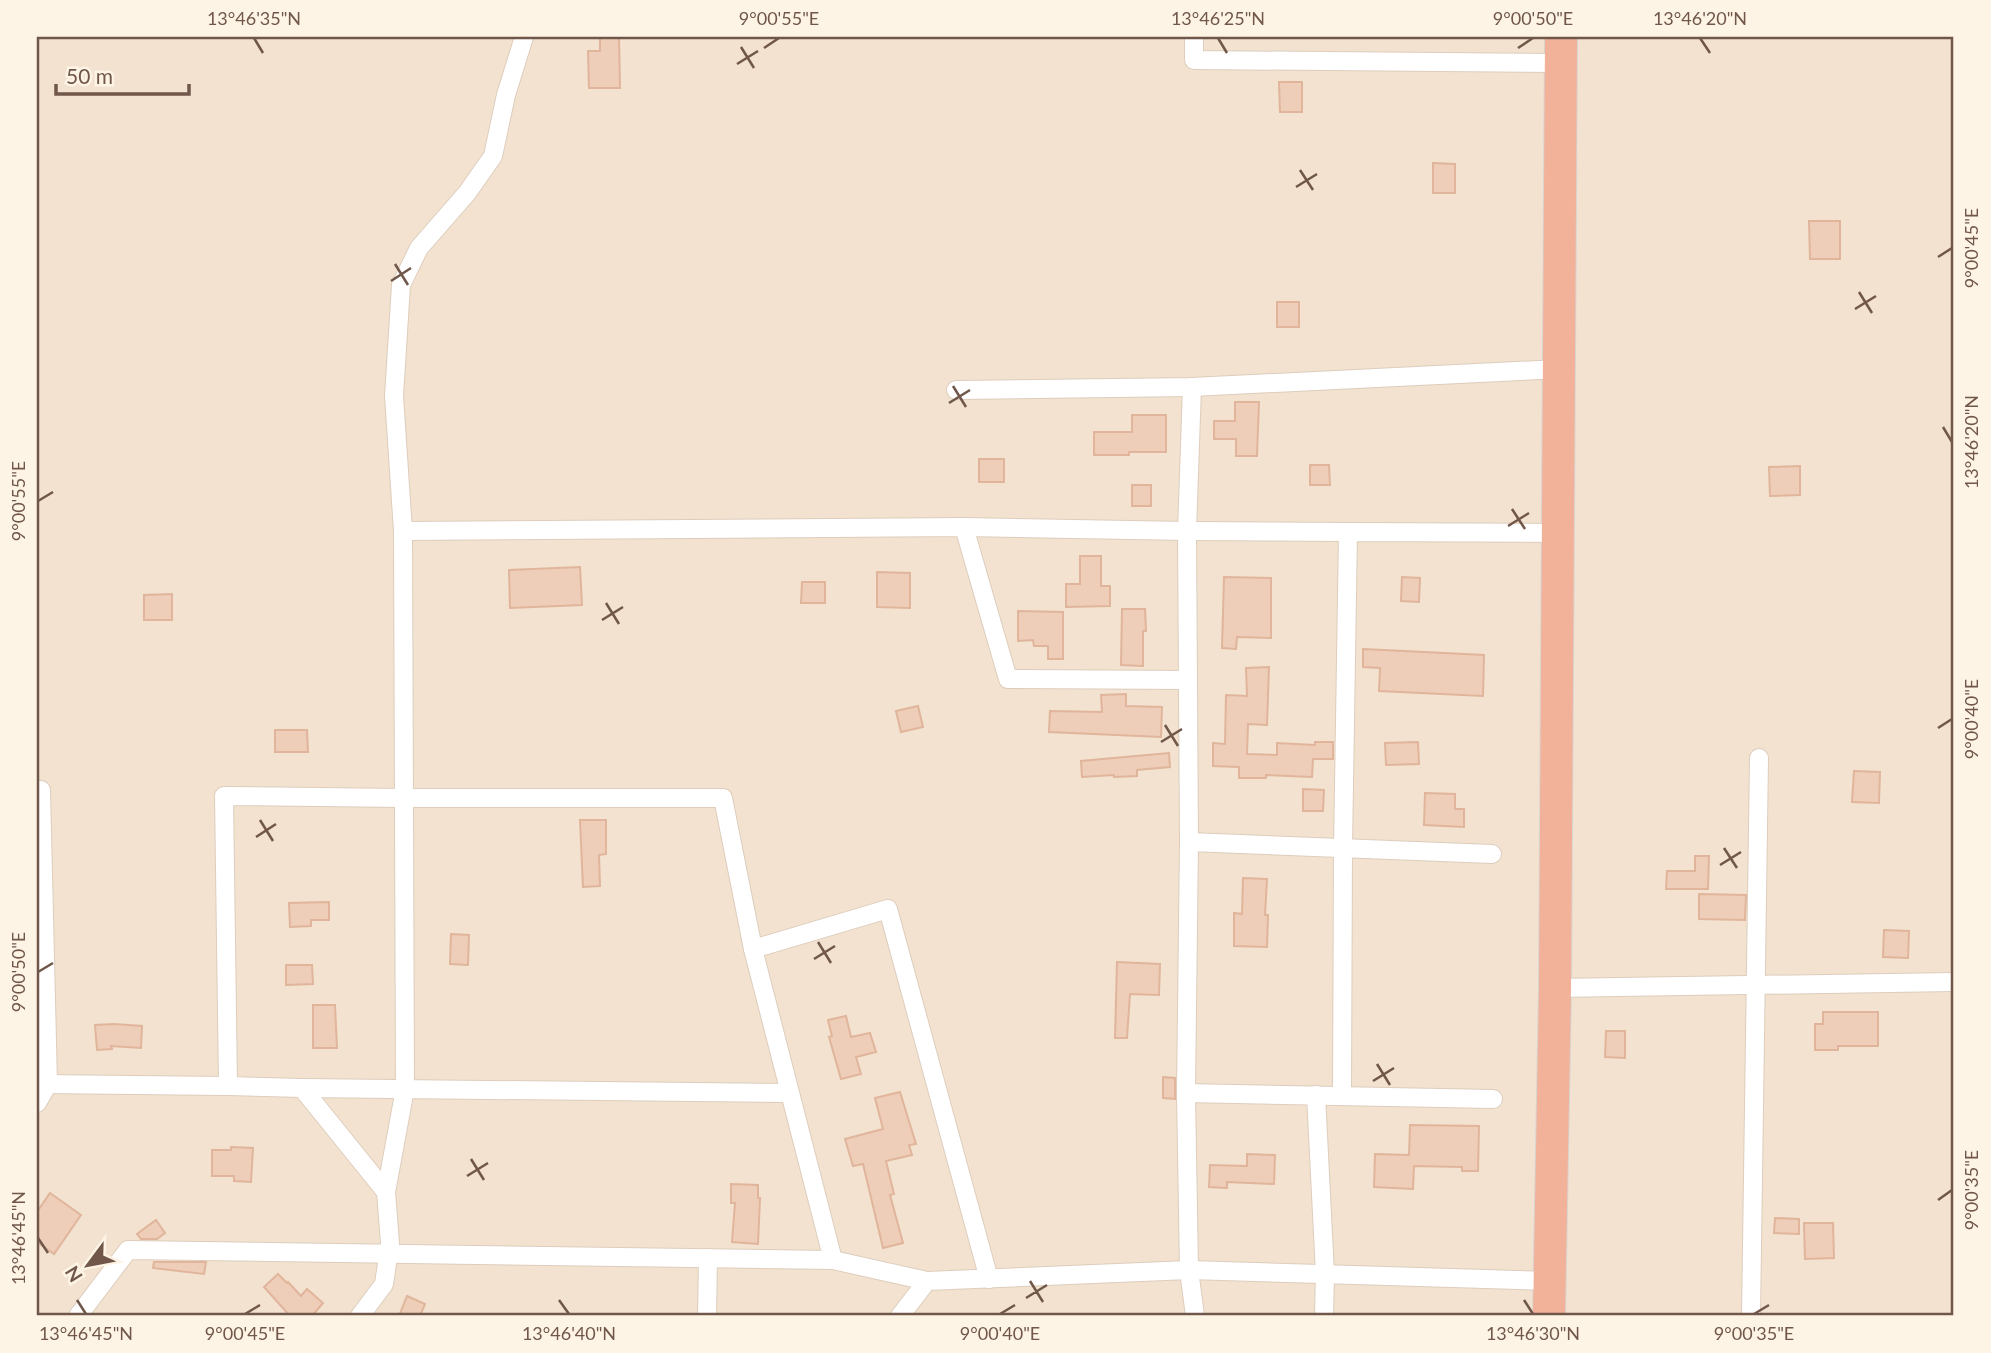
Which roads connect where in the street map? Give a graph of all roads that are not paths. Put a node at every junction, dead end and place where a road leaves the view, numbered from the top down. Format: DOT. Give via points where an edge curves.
graph roads {
  1 [pos="524,37"];
  2 [pos="1194,37"];
  3 [pos="1561,50"];
  4 [pos="1559,369"];
  5 [pos="1192,387"];
  6 [pos="956,390"];
  7 [pos="964,527"];
  8 [pos="403,531"];
  9 [pos="1187,531"];
  10 [pos="1348,532"];
  11 [pos="1558,533"];
  12 [pos="1188,681"];
  13 [pos="1759,758"];
  14 [pos="37,790"];
  15 [pos="404,798"];
  16 [pos="1189,842"];
  17 [pos="1343,848"];
  18 [pos="1492,855"];
  19 [pos="753,949"];
  20 [pos="1954,982"];
  21 [pos="1756,985"];
  22 [pos="1555,988"];
  23 [pos="42,1084"];
  24 [pos="228,1086"];
  25 [pos="302,1088"];
  26 [pos="405,1089"];
  27 [pos="789,1093"];
  28 [pos="1186,1093"];
  29 [pos="1316,1095"];
  30 [pos="1342,1095"];
  31 [pos="1493,1099"];
  32 [pos="37,1103"];
  33 [pos="386,1192"];
  34 [pos="388,1253"];
  35 [pos="708,1258"];
  36 [pos="833,1260"];
  37 [pos="1189,1270"];
  38 [pos="1325,1274"];
  39 [pos="989,1279"];
  40 [pos="927,1281"];
  41 [pos="1550,1281"];
  42 [pos="78,1316"];
  43 [pos="360,1316"];
  44 [pos="707,1316"];
  45 [pos="900,1316"];
  46 [pos="1195,1316"];
  47 [pos="1324,1316"];
  48 [pos="1549,1316"];
  49 [pos="1751,1316"];
  1 -- 8 [label="street" via="493,156 419,248 401,285 394,396"];
  2 -- 3 [label="street" via="1194,60"];
  3 -- 4 [label="highway"];
  4 -- 5 [label="street"];
  4 -- 11 [label="highway"];
  5 -- 6 [label="street"];
  5 -- 9 [label="street"];
  7 -- 8 [label="street"];
  7 -- 9 [label="street"];
  7 -- 12 [label="street" via="1008,679"];
  8 -- 15 [label="street"];
  9 -- 10 [label="street"];
  9 -- 12 [label="street"];
  10 -- 11 [label="street"];
  10 -- 17 [label="street"];
  11 -- 22 [label="highway"];
  12 -- 16 [label="street"];
  13 -- 21 [label="street"];
  14 -- 23 [label="street" via="41,790"];
  15 -- 19 [label="street" via="723,797"];
  15 -- 24 [label="street" via="224,796"];
  15 -- 26 [label="street"];
  16 -- 17 [label="street"];
  16 -- 28 [label="street"];
  17 -- 18 [label="street"];
  17 -- 30 [label="street"];
  19 -- 27 [label="street"];
  19 -- 39 [label="street" via="888,909"];
  20 -- 21 [label="street"];
  21 -- 22 [label="street"];
  21 -- 49 [label="street"];
  22 -- 41 [label="highway"];
  23 -- 24 [label="street"];
  23 -- 32 [label="street"];
  24 -- 25 [label="street"];
  25 -- 26 [label="street"];
  25 -- 33 [label="street"];
  26 -- 27 [label="street"];
  26 -- 33 [label="street"];
  27 -- 36 [label="street"];
  28 -- 29 [label="street"];
  28 -- 37 [label="street"];
  29 -- 30 [label="street"];
  29 -- 38 [label="street"];
  30 -- 31 [label="street"];
  33 -- 34 [label="street"];
  34 -- 35 [label="street"];
  34 -- 42 [label="street" via="128,1250"];
  34 -- 43 [label="street" via="384,1284"];
  35 -- 36 [label="street"];
  35 -- 44 [label="street"];
  36 -- 40 [label="street"];
  37 -- 38 [label="street"];
  37 -- 39 [label="street"];
  37 -- 46 [label="street"];
  38 -- 41 [label="street"];
  38 -- 47 [label="street"];
  39 -- 40 [label="street"];
  40 -- 45 [label="street"];
  41 -- 48 [label="highway"];
}
